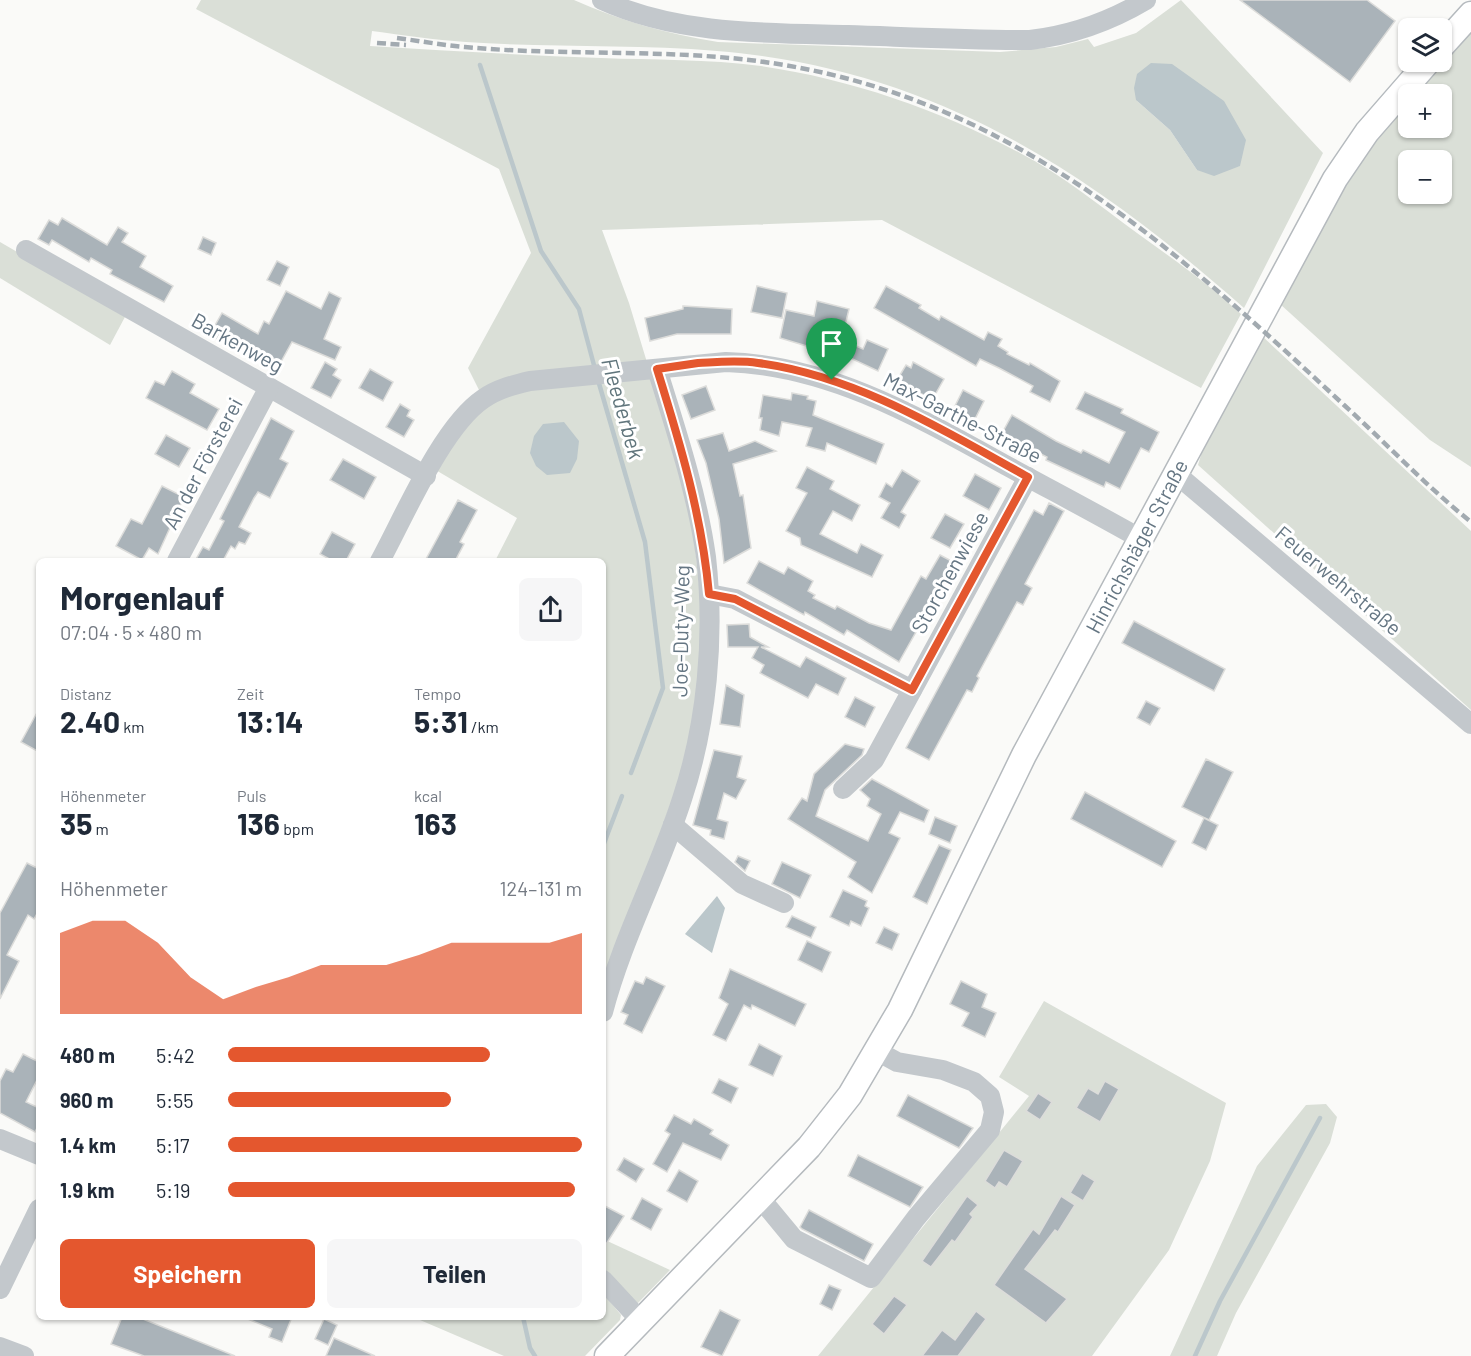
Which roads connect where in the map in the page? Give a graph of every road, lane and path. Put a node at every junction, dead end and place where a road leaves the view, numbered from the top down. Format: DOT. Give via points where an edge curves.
graph roads {
  1 [pos="602,0"];
  2 [pos="1146,0"];
  3 [pos="1471,14"];
  4 [pos="1452,35"];
  5 [pos="1419,72"];
  6 [pos="26,250"];
  7 [pos="657,369"];
  8 [pos="269,387"];
  9 [pos="1176,473"];
  10 [pos="426,476"];
  11 [pos="1028,477"];
  12 [pos="1141,539"];
  13 [pos="179,558"];
  14 [pos="382,558"];
  15 [pos="709,594"];
  16 [pos="912,690"];
  17 [pos="1471,724"];
  18 [pos="843,789"];
  19 [pos="673,825"];
  20 [pos="784,903"];
  21 [pos="606,1004"];
  22 [pos="877,1051"];
  23 [pos="0,1139"];
  24 [pos="36,1154"];
  25 [pos="760,1198"];
  26 [pos="36,1215"];
  27 [pos="606,1283"];
  28 [pos="0,1288"];
  29 [pos="641,1321"];
  30 [pos="0,1347"];
  31 [pos="24,1356"];
  32 [pos="607,1356"];
  1 -- 2 [label="street" via="700,27 756,33 1030,40 1060,37 1092,27"];
  3 -- 4 [label="main road"];
  5 -- 9 [label="main road, Hinrichshäger Straße" via="1367,132 1335,179"];
  6 -- 8 [label="street, Barkenweg"];
  7 -- 10 [label="street, Max-Garthe-Straße" via="530,381 503,388 464,413 448,433"];
  7 -- 11 [label="street, Max-Garthe-Straße" via="698,363 756,363 832,380 882,399"];
  7 -- 15 [label="street, Joe-Duty-Weg" via="693,495"];
  8 -- 10 [label="street, Barkenweg"];
  8 -- 13 [label="street, An der Försterei"];
  9 -- 12 [label="main road, Hinrichshäger Straße"];
  9 -- 17 [label="street, Feuerwehrstraße"];
  10 -- 14 [label="street, Max-Garthe-Straße"];
  11 -- 12 [label="street, Max-Garthe-Straße"];
  11 -- 16 [label="street, Storchenwiese"];
  12 -- 22 [label="main road, Hinrichshäger Straße" via="1024,756"];
  15 -- 16 [label="street" via="735,599"];
  15 -- 19 [label="street, Joe-Duty-Weg" via="703,706 691,769"];
  16 -- 18 [label="street, Storchenwiese" via="874,760"];
  19 -- 20 [label="street" via="742,884"];
  19 -- 21 [label="street, Joe-Duty-Weg"];
  22 -- 25 [label="main road, Hinrichshäger Straße" via="833,1116"];
  22 -- 25 [label="street" via="897,1062 943,1070 974,1082 990,1096 994,1112 990,1131 871,1278 794,1239"];
  23 -- 24 [label="street"];
  25 -- 29 [label="main road, Hinrichshäger Straße"];
  26 -- 28 [label="street"];
  27 -- 29 [label="street"];
  29 -- 32 [label="main road, Hinrichshäger Straße"];
  30 -- 31 [label="street"];
}
